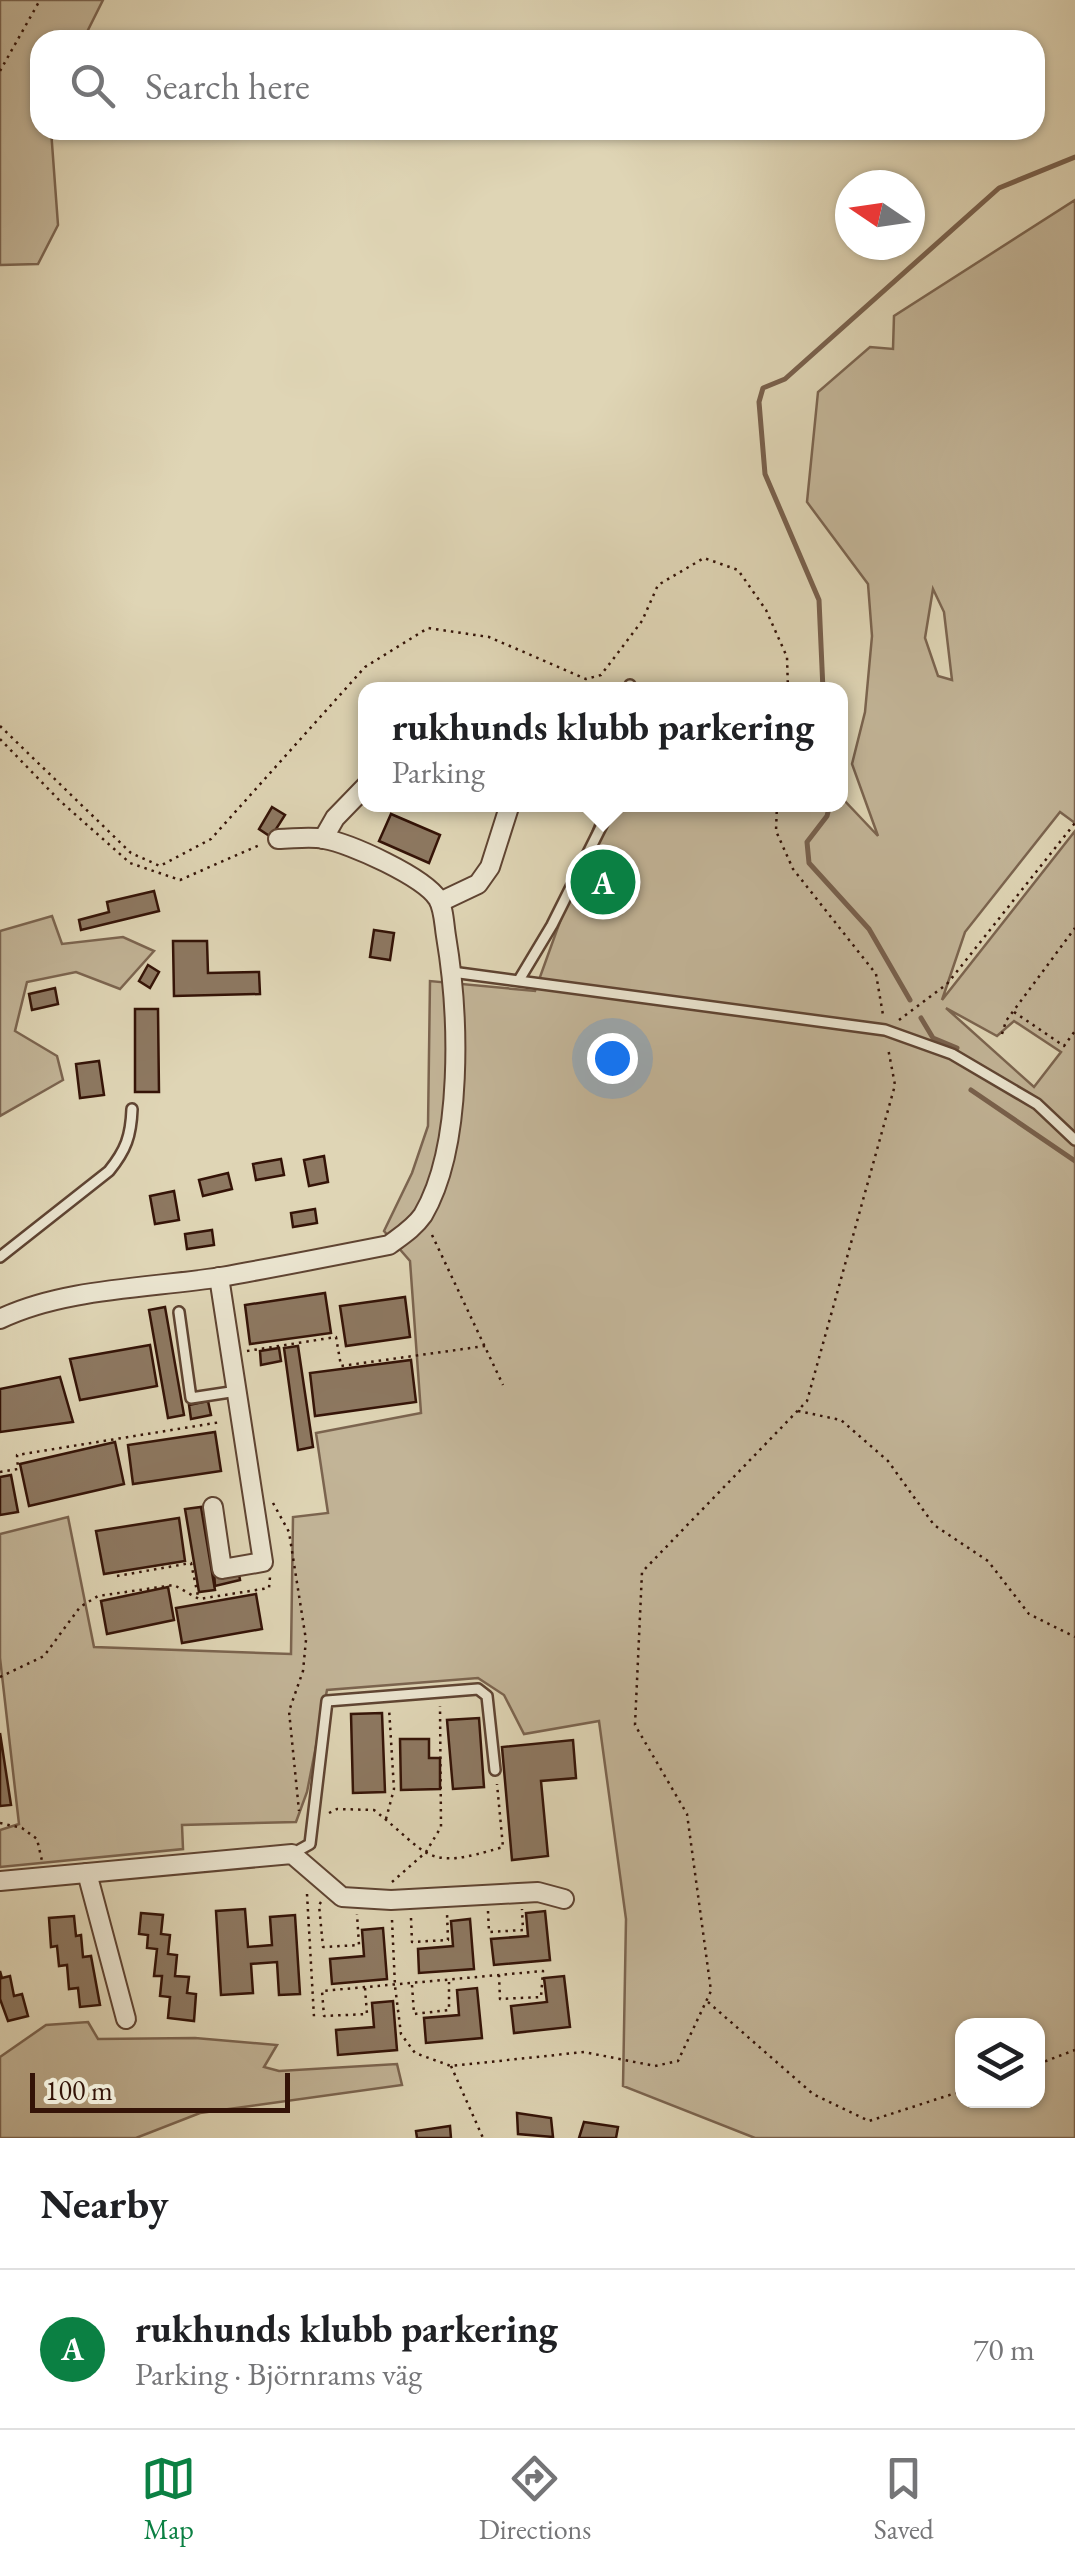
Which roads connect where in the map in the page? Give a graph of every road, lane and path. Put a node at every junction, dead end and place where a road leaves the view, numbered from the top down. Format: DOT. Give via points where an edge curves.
graph roads {
  1 [pos="40,0"];
  2 [pos="0,70"];
  3 [pos="788,682"];
  4 [pos="0,726"];
  5 [pos="0,739"];
  6 [pos="358,794"];
  7 [pos="507,812"];
  8 [pos="607,812"];
  9 [pos="777,812"];
  10 [pos="1075,823"];
  11 [pos="278,839"];
  12 [pos="324,839"];
  13 [pos="440,902"];
  14 [pos="1075,928"];
  15 [pos="452,972"];
  16 [pos="519,980"];
  17 [pos="1013,1011"];
  18 [pos="885,1030"];
  19 [pos="1075,1031"];
  20 [pos="1002,1034"];
  21 [pos="132,1109"];
  22 [pos="1075,1140"];
  23 [pos="422,1215"];
  24 [pos="0,1258"];
  25 [pos="219,1277"];
  26 [pos="179,1312"];
  27 [pos="0,1319"];
  28 [pos="485,1346"];
  29 [pos="246,1352"];
  30 [pos="503,1385"];
  31 [pos="238,1391"];
  32 [pos="797,1411"];
  33 [pos="242,1418"];
  34 [pos="0,1472"];
  35 [pos="272,1502"];
  36 [pos="213,1507"];
  37 [pos="263,1562"];
  38 [pos="118,1576"];
  39 [pos="199,1599"];
  40 [pos="1075,1637"];
  41 [pos="0,1676"];
  42 [pos="440,1692"];
  43 [pos="388,1696"];
  44 [pos="495,1770"];
  45 [pos="299,1812"];
  46 [pos="313,1820"];
  47 [pos="386,1820"];
  48 [pos="0,1822"];
  49 [pos="426,1852"];
  50 [pos="292,1854"];
  51 [pos="87,1873"];
  52 [pos="316,1876"];
  53 [pos="43,1877"];
  54 [pos="0,1881"];
  55 [pos="330,1889"];
  56 [pos="522,1892"];
  57 [pos="487,1895"];
  58 [pos="446,1897"];
  59 [pos="356,1898"];
  60 [pos="564,1899"];
  61 [pos="400,1900"];
  62 [pos="499,1975"];
  63 [pos="448,1980"];
  64 [pos="412,1984"];
  65 [pos="394,1986"];
  66 [pos="365,1988"];
  67 [pos="707,2001"];
  68 [pos="314,2016"];
  69 [pos="126,2019"];
  70 [pos="1075,2050"];
  71 [pos="1045,2061"];
  72 [pos="451,2066"];
  73 [pos="955,2093"];
  74 [pos="483,2138"];
  1 -- 2 [label="path"];
  3 -- 4 [label="path" via="787,657 766,610 738,570 704,558 658,585 642,621 601,675 586,679 489,637 428,628 365,667 211,840 160,866 131,853"];
  5 -- 11 [label="path" via="130,863 180,880"];
  6 -- 12 [label="street"];
  7 -- 13 [label="street" via="478,884"];
  8 -- 16 [label="lane"];
  9 -- 18 [label="path" via="776,831 793,869 876,974"];
  10 -- 18 [label="path" via="947,984"];
  11 -- 12 [label="street"];
  12 -- 13 [label="street" via="426,885"];
  13 -- 15 [label="street"];
  14 -- 17 [label="path"];
  15 -- 16 [label="lane"];
  15 -- 23 [label="street" via="451,1119"];
  16 -- 18 [label="lane"];
  17 -- 19 [label="path" via="1064,1046"];
  17 -- 20 [label="path"];
  18 -- 22 [label="lane" via="952,1054 1037,1104"];
  18 -- 32 [label="path" via="895,1085 807,1400"];
  21 -- 24 [label="lane" via="131,1135 110,1170"];
  23 -- 25 [label="street" via="389,1245"];
  23 -- 28 [label="path"];
  25 -- 27 [label="street" via="134,1286"];
  25 -- 31 [label="street"];
  26 -- 31 [label="lane" via="192,1398"];
  28 -- 29 [label="path" via="341,1366 336,1337"];
  28 -- 30 [label="path"];
  31 -- 33 [label="street"];
  32 -- 40 [label="path" via="841,1420 888,1461 934,1525 988,1560 1029,1614"];
  32 -- 67 [label="path" via="642,1572 635,1725 687,1814 711,1991"];
  33 -- 34 [label="path" via="17,1455 18,1469"];
  33 -- 37 [label="street"];
  35 -- 45 [label="path" via="290,1532 306,1640 304,1671 289,1711"];
  36 -- 37 [label="street" via="222,1569"];
  37 -- 39 [label="path" via="272,1580 268,1588"];
  38 -- 39 [label="path" via="191,1563"];
  39 -- 41 [label="path" via="174,1585 98,1596 80,1608 44,1656"];
  42 -- 43 [label="lane"];
  42 -- 44 [label="lane" via="478,1690 486,1696"];
  42 -- 49 [label="path" via="440,1827"];
  43 -- 46 [label="lane" via="327,1701"];
  43 -- 47 [label="path" via="394,1789"];
  44 -- 49 [label="path" via="502,1847 462,1859"];
  46 -- 47 [label="path" via="362,1808"];
  46 -- 50 [label="lane" via="310,1844"];
  47 -- 49 [label="path"];
  48 -- 53 [label="path" via="37,1838"];
  49 -- 61 [label="path" via="392,1880"];
  50 -- 51 [label="street"];
  50 -- 52 [label="street"];
  51 -- 53 [label="street"];
  51 -- 69 [label="street"];
  52 -- 55 [label="street"];
  52 -- 68 [label="path" via="306,1898"];
  53 -- 54 [label="street"];
  55 -- 59 [label="street"];
  55 -- 59 [label="path" via="319,1906 324,1947 359,1944"];
  56 -- 57 [label="street"];
  56 -- 57 [label="path" via="523,1930 489,1932"];
  56 -- 60 [label="street"];
  57 -- 58 [label="street"];
  58 -- 61 [label="street"];
  58 -- 61 [label="path" via="448,1940 412,1942"];
  59 -- 61 [label="street"];
  61 -- 65 [label="path"];
  62 -- 62 [label="path" via="544,1970 541,1997 500,1999"];
  62 -- 63 [label="path"];
  63 -- 64 [label="path"];
  63 -- 64 [label="path" via="449,2010 414,2014"];
  64 -- 65 [label="path"];
  65 -- 66 [label="path"];
  65 -- 72 [label="path" via="401,2034 414,2053"];
  66 -- 66 [label="path" via="366,2014 324,2016 322,1992"];
  67 -- 72 [label="path" via="678,2061 655,2066 584,2052"];
  67 -- 73 [label="path" via="813,2094 869,2121"];
  70 -- 71 [label="path"];
  72 -- 74 [label="path"];
}
